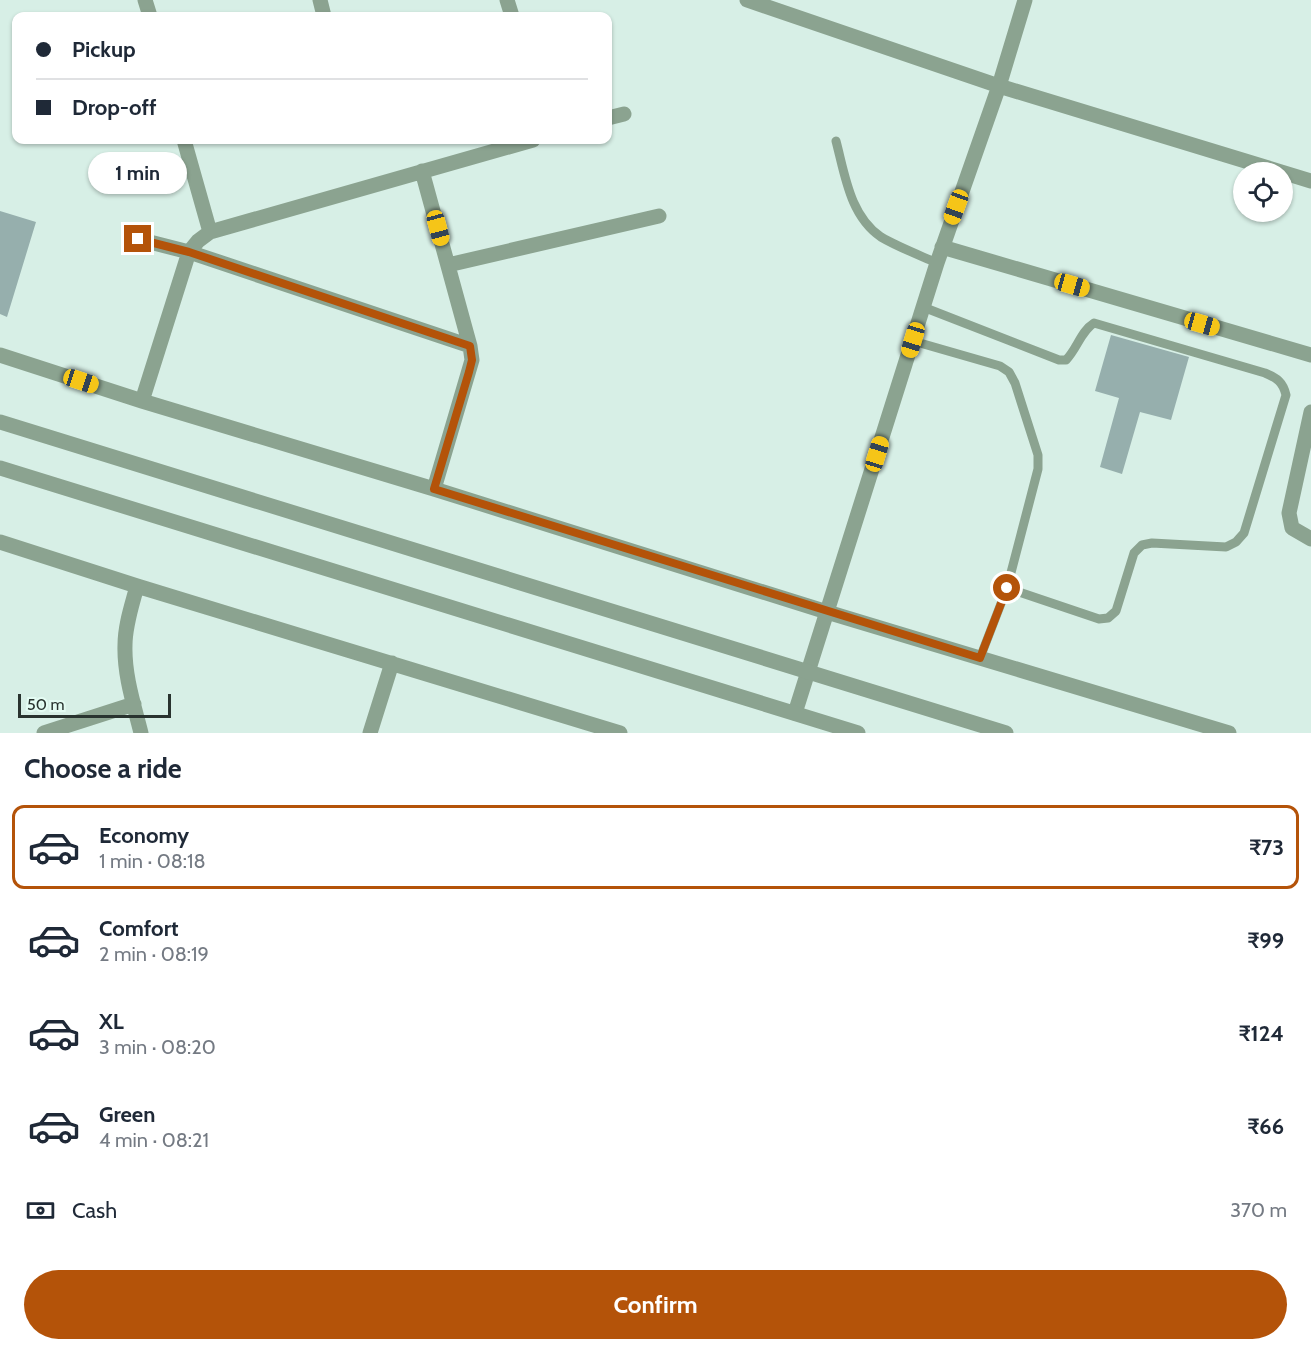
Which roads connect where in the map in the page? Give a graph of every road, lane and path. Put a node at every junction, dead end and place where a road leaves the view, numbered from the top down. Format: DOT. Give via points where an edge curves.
graph roads {
  1 [pos="747,0"];
  2 [pos="1025,0"];
  3 [pos="999,86"];
  4 [pos="624,114"];
  5 [pos="612,117"];
  6 [pos="836,141"];
  7 [pos="185,144"];
  8 [pos="518,144"];
  9 [pos="422,171"];
  10 [pos="1311,181"];
  11 [pos="659,216"];
  12 [pos="210,232"];
  13 [pos="138,239"];
  14 [pos="942,247"];
  15 [pos="189,252"];
  16 [pos="937,263"];
  17 [pos="448,265"];
  18 [pos="923,307"];
  19 [pos="913,340"];
  20 [pos="470,346"];
  21 [pos="0,354"];
  22 [pos="1311,356"];
  23 [pos="142,401"];
  24 [pos="1311,412"];
  25 [pos="0,422"];
  26 [pos="0,468"];
  27 [pos="434,489"];
  28 [pos="1311,539"];
  29 [pos="0,542"];
  30 [pos="137,586"];
  31 [pos="1007,588"];
  32 [pos="827,612"];
  33 [pos="980,658"];
  34 [pos="392,663"];
  35 [pos="808,672"];
  36 [pos="134,704"];
  37 [pos="795,713"];
  38 [pos="597,730"];
  39 [pos="44,733"];
  40 [pos="141,733"];
  41 [pos="370,733"];
  42 [pos="620,733"];
  43 [pos="858,733"];
  44 [pos="1006,733"];
  45 [pos="1229,733"];
  1 -- 3 [label="street"];
  2 -- 3 [label="street"];
  3 -- 10 [label="street"];
  3 -- 14 [label="street"];
  4 -- 5 [label="street"];
  6 -- 16 [label="lane" via="854,203 863,220 881,236"];
  7 -- 12 [label="street"];
  8 -- 9 [label="street"];
  9 -- 12 [label="street"];
  9 -- 17 [label="street"];
  11 -- 17 [label="street"];
  12 -- 15 [label="street"];
  13 -- 15 [label="street"];
  14 -- 16 [label="street"];
  14 -- 22 [label="street"];
  15 -- 20 [label="street"];
  15 -- 23 [label="street"];
  16 -- 18 [label="street"];
  17 -- 20 [label="street"];
  18 -- 19 [label="street"];
  18 -- 31 [label="lane" via="1059,360 1066,360 1073,353 1094,323 1265,373 1283,384 1286,395 1244,533 1236,542 1226,547 1142,545 1134,552 1116,610 1108,618 1099,619"];
  19 -- 31 [label="lane" via="1000,366 1015,383 1038,455 1038,469"];
  19 -- 32 [label="street"];
  20 -- 27 [label="street" via="469,372"];
  21 -- 23 [label="street"];
  23 -- 27 [label="street"];
  24 -- 28 [label="street" via="1289,513 1292,528"];
  25 -- 35 [label="street"];
  26 -- 37 [label="street"];
  27 -- 32 [label="street"];
  29 -- 30 [label="street"];
  30 -- 34 [label="street"];
  30 -- 36 [label="street" via="124,646"];
  31 -- 33 [label="lane"];
  32 -- 33 [label="street"];
  32 -- 35 [label="street"];
  33 -- 45 [label="street"];
  34 -- 38 [label="street"];
  34 -- 41 [label="street"];
  35 -- 37 [label="street"];
  35 -- 44 [label="street"];
  36 -- 39 [label="street"];
  36 -- 40 [label="street"];
  37 -- 43 [label="street"];
  38 -- 42 [label="street"];
}
